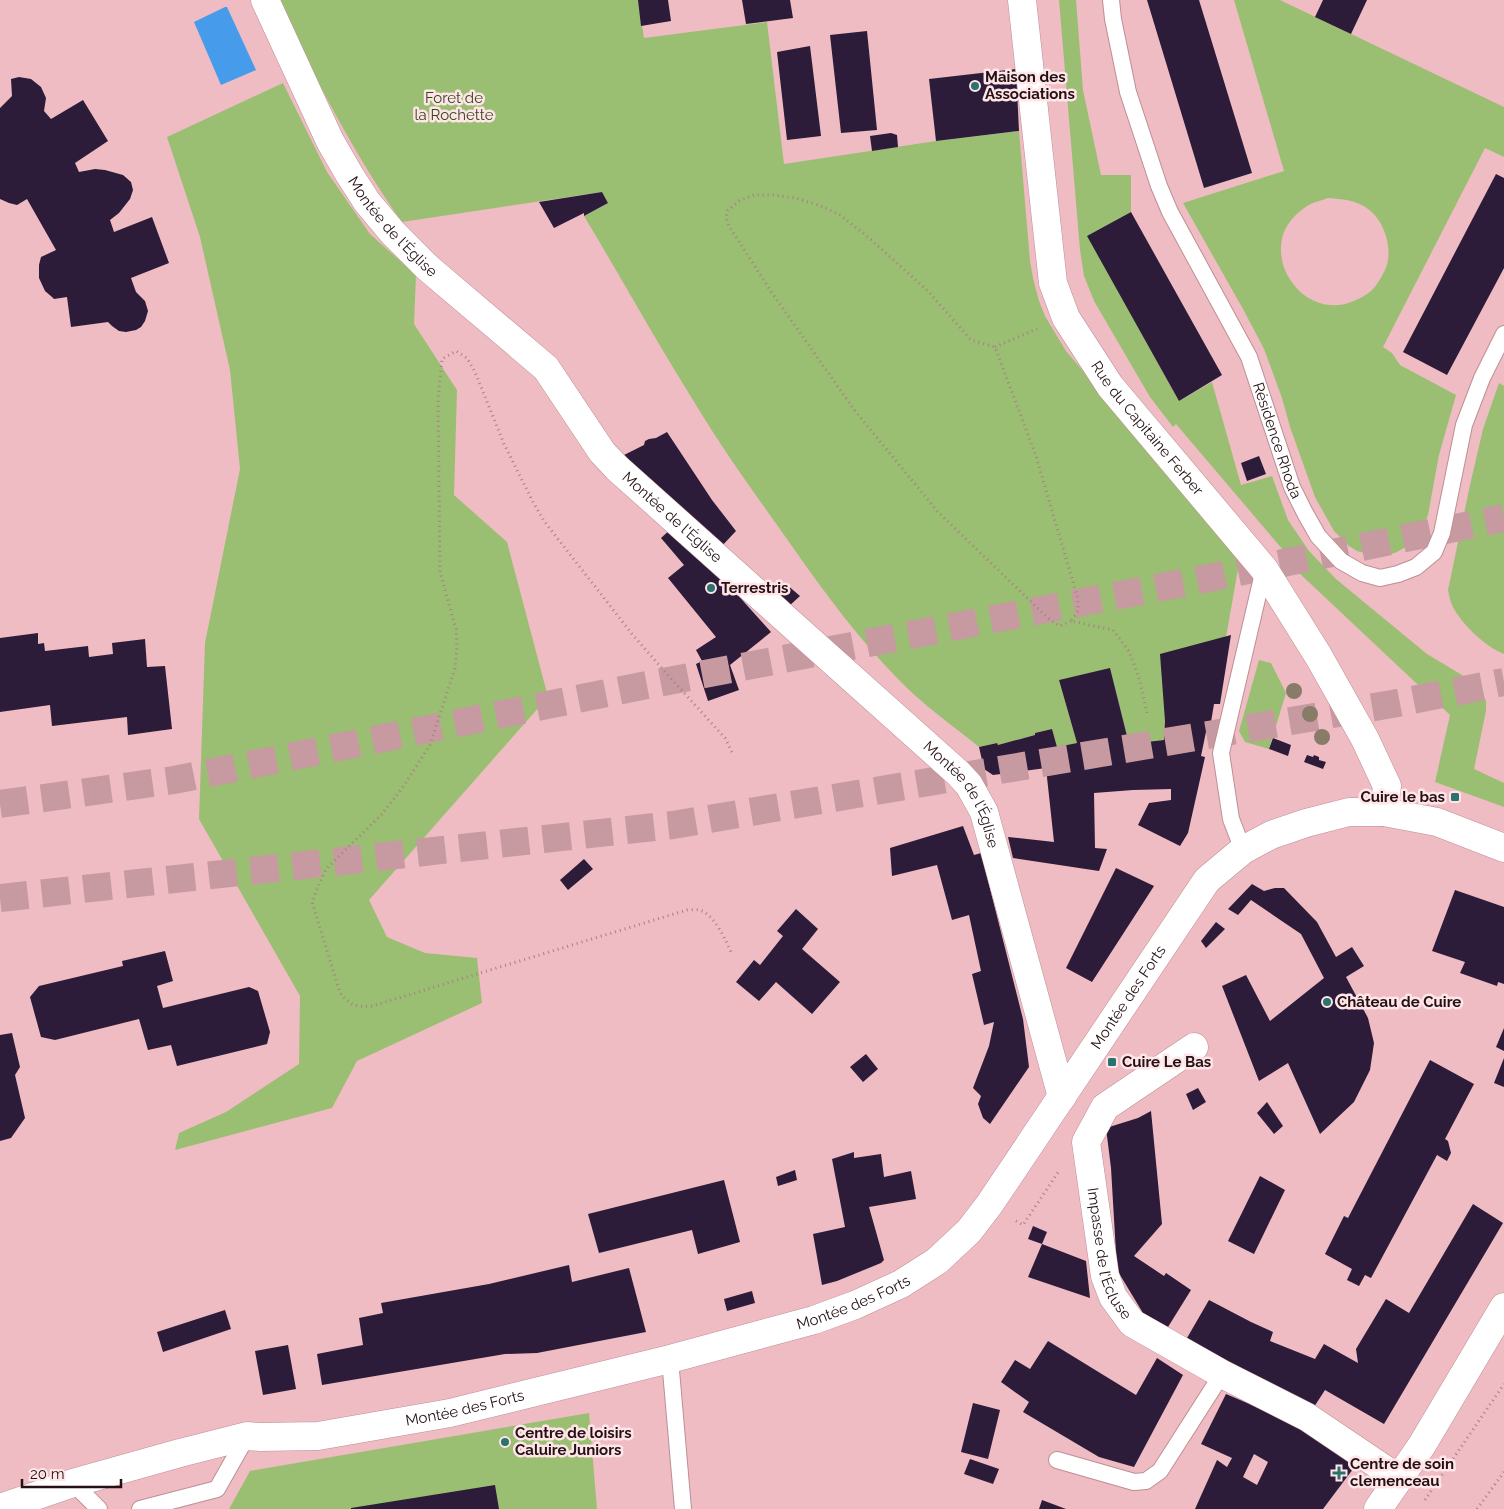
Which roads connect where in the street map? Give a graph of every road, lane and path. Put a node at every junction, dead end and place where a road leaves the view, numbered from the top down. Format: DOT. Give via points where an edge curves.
graph roads {
  1 [pos="265,0"];
  2 [pos="1022,0"];
  3 [pos="1111,0"];
  4 [pos="1066,318"];
  5 [pos="1504,334"];
  6 [pos="996,346"];
  7 [pos="1264,569"];
  8 [pos="1071,621"];
  9 [pos="1147,713"];
  10 [pos="732,752"];
  11 [pos="1384,812"];
  12 [pos="1504,848"];
  13 [pos="1243,850"];
  14 [pos="732,954"];
  15 [pos="1194,1047"];
  16 [pos="1062,1097"];
  17 [pos="1063,1165"];
  18 [pos="1023,1225"];
  19 [pos="1504,1307"];
  20 [pos="670,1360"];
  21 [pos="1222,1374"];
  22 [pos="1504,1384"];
  23 [pos="247,1436"];
  24 [pos="1057,1460"];
  25 [pos="1504,1472"];
  26 [pos="1399,1479"];
  27 [pos="73,1484"];
  28 [pos="1424,1501"];
  29 [pos="0,1508"];
  30 [pos="98,1509"];
  31 [pos="140,1509"];
  32 [pos="683,1509"];
  33 [pos="1378,1509"];
  34 [pos="1477,1509"];
  1 -- 16 [label="street, Montée de l'Église" via="330,141 367,202 393,233 428,268 546,368 602,452 617,468 969,785 984,812"];
  2 -- 4 [label="street, Rue du Capitaine Ferber" via="1053,283"];
  3 -- 5 [label="lane, Résidence Rhoda" via="1128,92 1159,186 1248,358 1292,487 1318,536 1340,561 1380,578 1416,566 1434,552 1442,533 1464,425"];
  4 -- 6 [label="path"];
  4 -- 7 [label="street, Rue du Capitaine Ferber" via="1110,386"];
  6 -- 8 [label="path" via="1036,456 1078,599 1078,611"];
  6 -- 8 [label="path" via="971,340 928,291 840,215 795,198 774,195 754,195 727,211 729,226 844,397 938,512 1050,620 1060,626"];
  7 -- 11 [label="street, Rue du Capitaine Ferber" via="1320,657 1366,739 1387,786"];
  7 -- 13 [label="lane" via="1221,753 1232,819"];
  8 -- 9 [label="path" via="1113,630 1130,651"];
  10 -- 14 [label="path" via="725,738 632,634 544,521 504,444 467,358 456,351 446,356 442,359 438,399 440,572 456,629 456,657 430,745 387,808 326,869 312,902 340,993 349,1003 372,1006 687,910 700,910 709,916"];
  11 -- 12 [label="street, Montée des Forts" via="1437,822"];
  11 -- 13 [label="street, Montée des Forts" via="1349,812 1306,823 1271,835"];
  13 -- 16 [label="street, Montée des Forts" via="1207,880"];
  15 -- 21 [label="street, Impasse de l'Écluse" via="1105,1107 1086,1142 1105,1276 1114,1297 1132,1323"];
  16 -- 20 [label="street, Montée des Forts" via="989,1205 937,1261 901,1284 855,1305 814,1320"];
  17 -- 18 [label="path"];
  19 -- 26 [label="street"];
  20 -- 23 [label="street, Montée des Forts" via="450,1413 318,1436"];
  20 -- 32 [label="lane"];
  21 -- 24 [label="lane" via="1160,1471 1146,1481 1134,1482"];
  21 -- 26 [label="street, Impasse de l'Écluse" via="1307,1417"];
  22 -- 28 [label="path"];
  23 -- 27 [label="street, Montée des Forts"];
  23 -- 31 [label="lane" via="217,1489"];
  25 -- 34 [label="path"];
  26 -- 33 [label="street"];
  27 -- 29 [label="street, Montée des Forts"];
  27 -- 30 [label="lane"];
}
